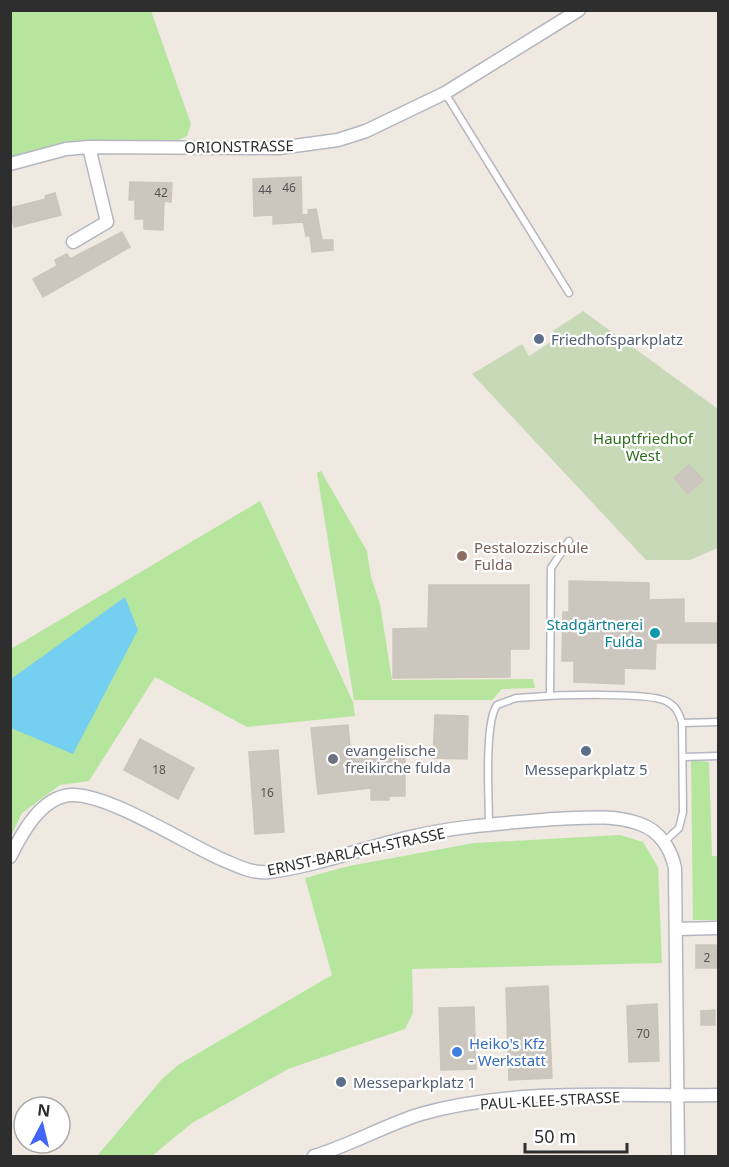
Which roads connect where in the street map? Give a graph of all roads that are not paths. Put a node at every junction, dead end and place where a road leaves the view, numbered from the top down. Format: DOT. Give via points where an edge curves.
graph roads {
  1 [pos="579,10"];
  2 [pos="445,93"];
  3 [pos="89,147"];
  4 [pos="10,164"];
  5 [pos="73,242"];
  6 [pos="569,294"];
  7 [pos="570,542"];
  8 [pos="550,696"];
  9 [pos="718,722"];
  10 [pos="682,723"];
  11 [pos="718,756"];
  12 [pos="682,757"];
  13 [pos="489,825"];
  14 [pos="664,842"];
  15 [pos="10,857"];
  16 [pos="677,928"];
  17 [pos="718,928"];
  18 [pos="718,1095"];
  19 [pos="677,1096"];
  20 [pos="317,1156"];
  21 [pos="678,1156"];
  1 -- 2 [label="street, ORIONSTRASSE"];
  2 -- 3 [label="street, ORIONSTRASSE" via="366,131 338,140 279,148"];
  2 -- 6 [label="lane"];
  3 -- 4 [label="street, ORIONSTRASSE"];
  3 -- 5 [label="street" via="107,222"];
  7 -- 8 [label="lane" via="551,568"];
  8 -- 10 [label="lane" via="658,698 679,712"];
  8 -- 13 [label="lane" via="516,698 493,710 489,736"];
  9 -- 10 [label="lane"];
  10 -- 12 [label="lane"];
  11 -- 12 [label="lane"];
  12 -- 14 [label="lane" via="683,812 679,828"];
  13 -- 14 [label="street, ERNST-BARLACH-STRASSE" via="617,818 642,825"];
  13 -- 15 [label="street, ERNST-BARLACH-STRASSE" via="413,836 266,873 197,848 107,802 70,795 58,798 37,814"];
  14 -- 16 [label="street" via="675,868"];
  16 -- 17 [label="street"];
  16 -- 19 [label="street"];
  18 -- 19 [label="street, PAUL-KLEE-STRASSE"];
  19 -- 20 [label="street, PAUL-KLEE-STRASSE" via="543,1097 470,1104 420,1115"];
  19 -- 21 [label="street"];
}
